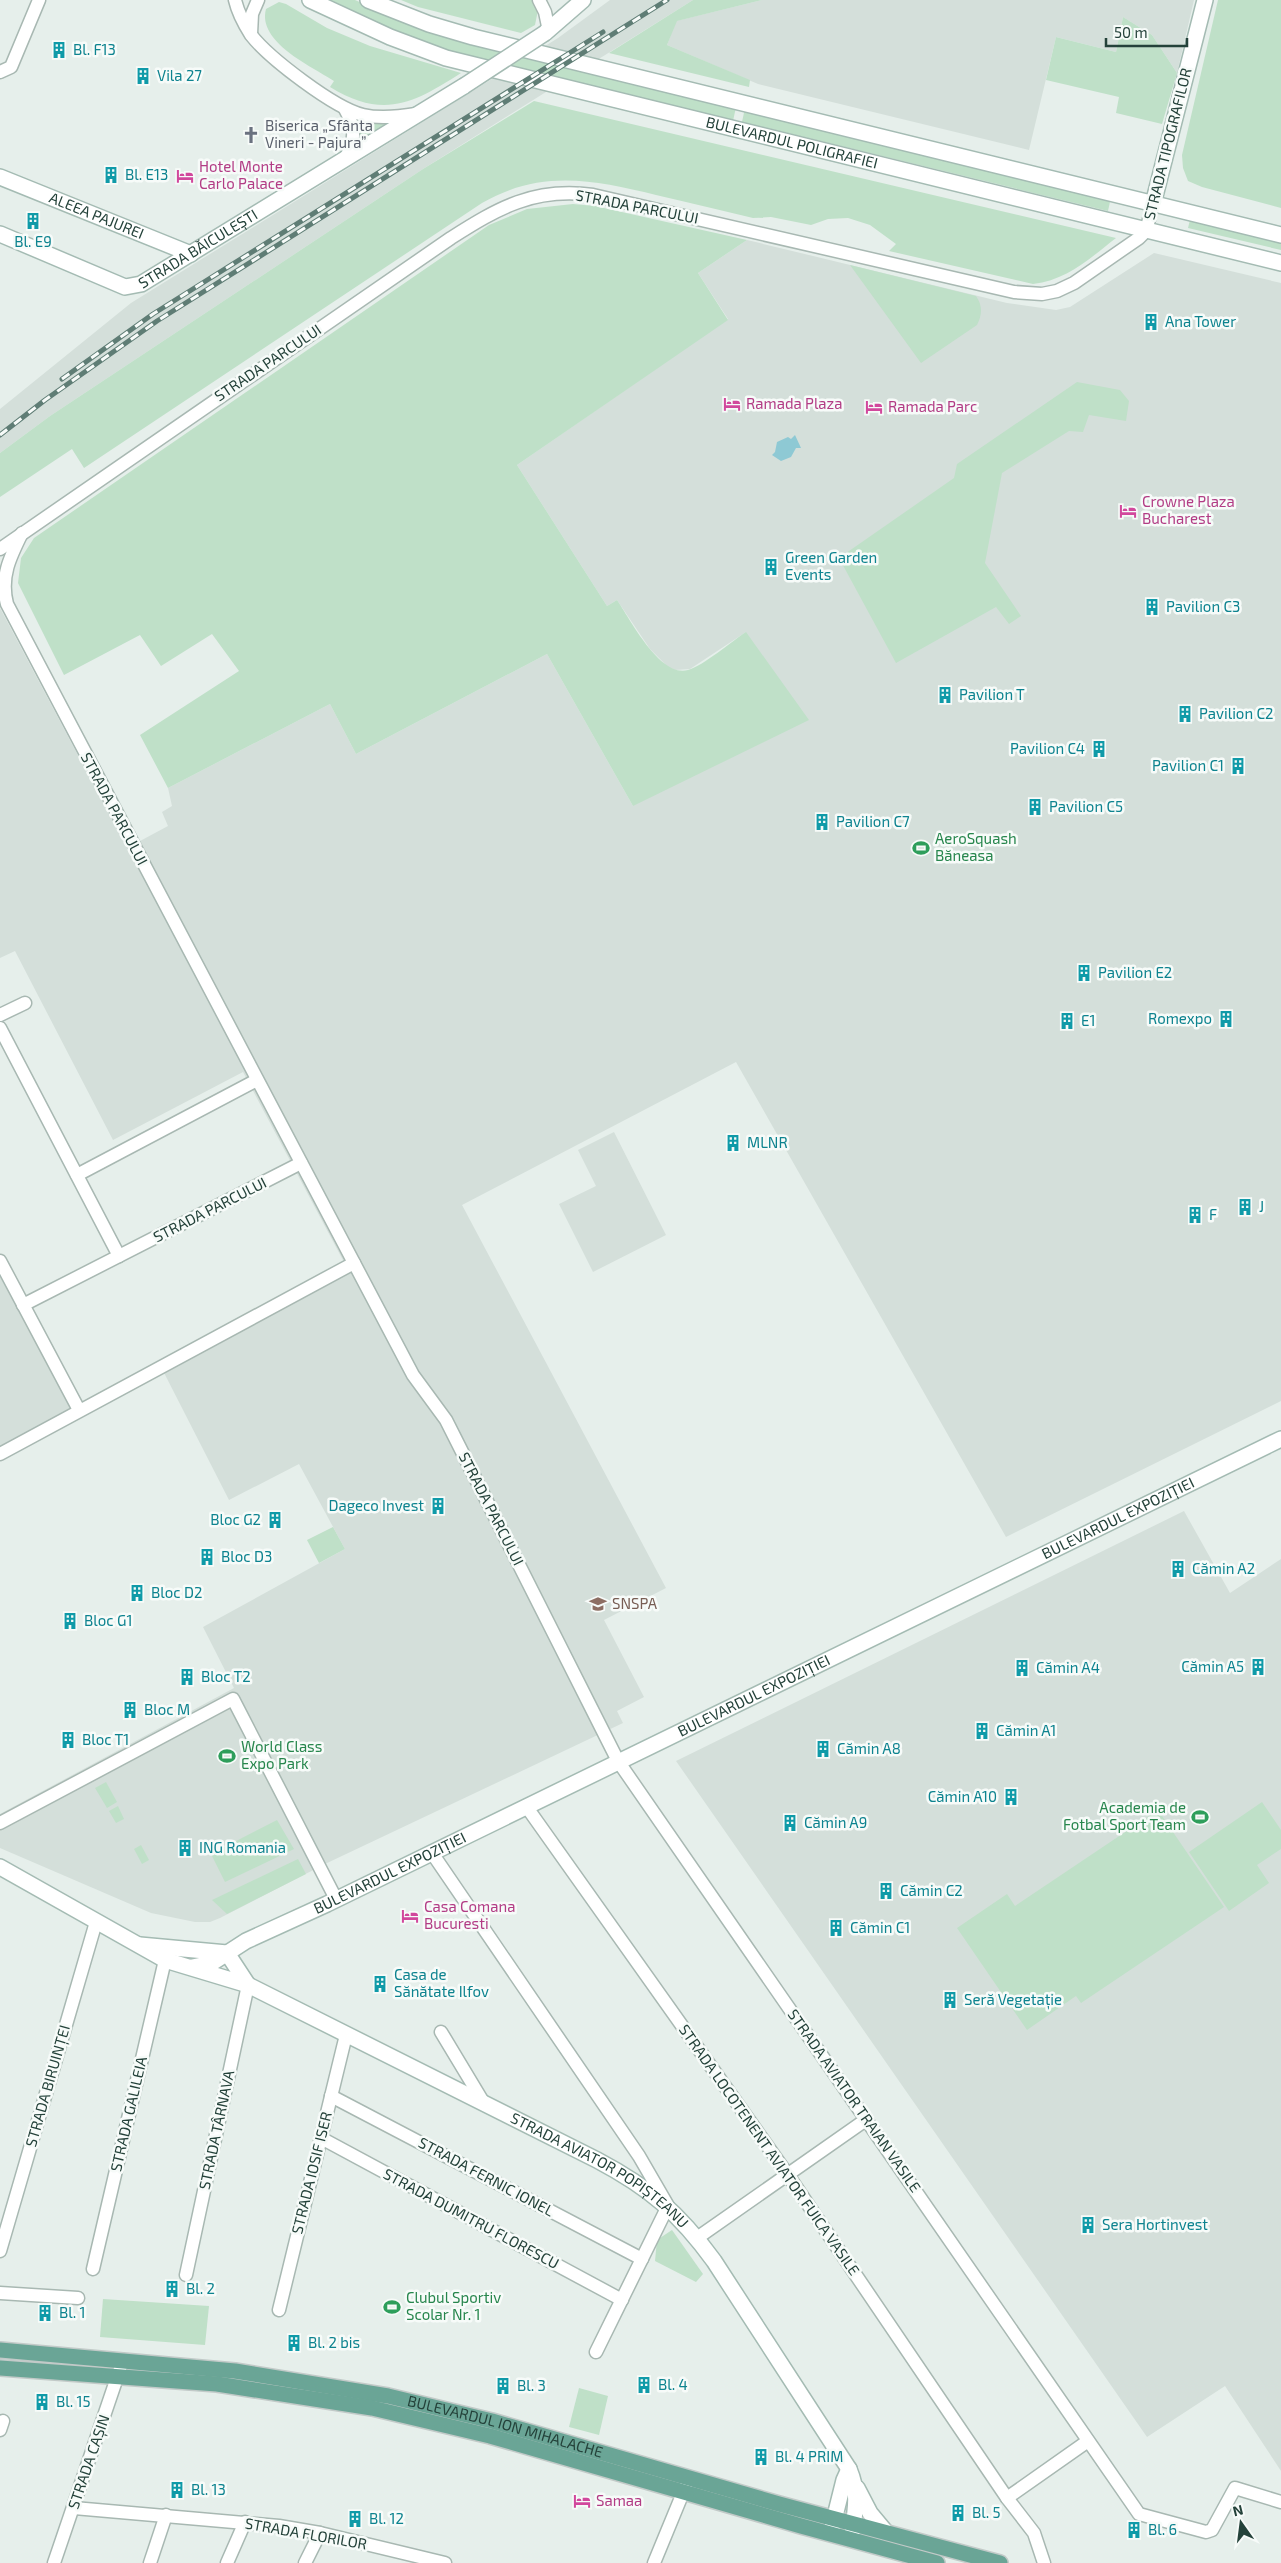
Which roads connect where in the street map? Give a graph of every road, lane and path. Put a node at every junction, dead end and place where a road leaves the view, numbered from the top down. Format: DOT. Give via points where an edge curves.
graph roads {
  1 [pos="39,0"];
  2 [pos="235,0"];
  3 [pos="258,0"];
  4 [pos="310,0"];
  5 [pos="368,0"];
  6 [pos="540,0"];
  7 [pos="584,0"];
  8 [pos="1204,0"];
  9 [pos="547,32"];
  10 [pos="251,34"];
  11 [pos="0,72"];
  12 [pos="345,109"];
  13 [pos="418,114"];
  14 [pos="344,160"];
  15 [pos="0,177"];
  16 [pos="1153,204"];
  17 [pos="1146,231"];
  18 [pos="0,234"];
  19 [pos="1281,235"];
  20 [pos="191,254"];
  21 [pos="1281,263"];
  22 [pos="22,533"];
  23 [pos="0,549"];
  24 [pos="25,1003"];
  25 [pos="0,1016"];
  26 [pos="0,1028"];
  27 [pos="257,1080"];
  28 [pos="301,1163"];
  29 [pos="77,1175"];
  30 [pos="119,1256"];
  31 [pos="0,1261"];
  32 [pos="354,1263"];
  33 [pos="23,1305"];
  34 [pos="79,1410"];
  35 [pos="1281,1439"];
  36 [pos="0,1454"];
  37 [pos="618,1761"];
  38 [pos="526,1806"];
  39 [pos="0,1823"];
  40 [pos="432,1853"];
  41 [pos="0,1866"];
  42 [pos="336,1899"];
  43 [pos="96,1922"];
  44 [pos="136,1945"];
  45 [pos="227,1953"];
  46 [pos="165,1960"];
  47 [pos="192,1968"];
  48 [pos="225,1979"];
  49 [pos="248,1985"];
  50 [pos="441,2032"];
  51 [pos="346,2035"];
  52 [pos="331,2096"];
  53 [pos="486,2105"];
  54 [pos="867,2119"];
  55 [pos="321,2138"];
  56 [pos="788,2176"];
  57 [pos="668,2206"];
  58 [pos="698,2238"];
  59 [pos="0,2251"];
  60 [pos="642,2259"];
  61 [pos="93,2269"];
  62 [pos="186,2275"];
  63 [pos="0,2293"];
  64 [pos="78,2298"];
  65 [pos="622,2300"];
  66 [pos="279,2310"];
  67 [pos="0,2350"];
  68 [pos="596,2352"];
  69 [pos="123,2360"];
  70 [pos="0,2368"];
  71 [pos="119,2376"];
  72 [pos="1088,2441"];
  73 [pos="849,2469"];
  74 [pos="689,2476"];
  75 [pos="856,2486"];
  76 [pos="683,2492"];
  77 [pos="1007,2498"];
  78 [pos="1281,2502"];
  79 [pos="74,2508"];
  80 [pos="166,2516"];
  81 [pos="835,2518"];
  82 [pos="245,2522"];
  83 [pos="853,2523"];
  84 [pos="885,2531"];
  85 [pos="320,2533"];
  86 [pos="831,2534"];
  87 [pos="850,2539"];
  88 [pos="437,2562"];
  89 [pos="933,2562"];
  90 [pos="54,2563"];
  91 [pos="150,2563"];
  92 [pos="227,2563"];
  93 [pos="306,2563"];
  94 [pos="654,2563"];
  95 [pos="1000,2563"];
  96 [pos="1044,2563"];
  1 -- 11 [label="street" via="11,67"];
  2 -- 10 [label="street"];
  3 -- 10 [label="street" via="252,14"];
  4 -- 17 [label="street, BULEVARDUL POLIGRAFIEI" via="381,33 446,58"];
  5 -- 16 [label="street, BULEVARDUL POLIGRAFIEI" via="473,37"];
  6 -- 9 [label="street"];
  7 -- 9 [label="street, STRADA BĂICULEȘTI"];
  8 -- 16 [label="street, STRADA TIPOGRAFILOR"];
  9 -- 13 [label="street, STRADA BĂICULEȘTI, bridge"];
  10 -- 12 [label="street" via="266,52"];
  12 -- 13 [label="street" via="382,118"];
  12 -- 14 [label="street" via="352,121 354,135 352,149"];
  13 -- 14 [label="street, STRADA BĂICULEȘTI"];
  14 -- 20 [label="street, STRADA BĂICULEȘTI"];
  15 -- 20 [label="street, ALEEA PAJUREI"];
  16 -- 17 [label="street, STRADA TIPOGRAFILOR"];
  16 -- 19 [label="street, BULEVARDUL POLIGRAFIEI"];
  17 -- 21 [label="street, BULEVARDUL POLIGRAFIEI"];
  17 -- 22 [label="street, STRADA PARCULUI" via="1126,249 1074,283 1053,292 1023,294 593,195 552,194 530,198 491,213 450,238"];
  18 -- 20 [label="street, STRADA BĂICULEȘTI" via="125,287 140,284"];
  22 -- 23 [label="street, STRADA PARCULUI"];
  22 -- 27 [label="street, STRADA PARCULUI" via="4,575 7,604"];
  24 -- 25 [label="street"];
  26 -- 29 [label="street"];
  27 -- 28 [label="street, STRADA PARCULUI"];
  27 -- 29 [label="street"];
  28 -- 30 [label="street, STRADA PARCULUI"];
  28 -- 32 [label="street, STRADA PARCULUI"];
  29 -- 30 [label="street"];
  30 -- 33 [label="street, STRADA PARCULUI"];
  31 -- 33 [label="street"];
  32 -- 34 [label="street"];
  32 -- 37 [label="street, STRADA PARCULUI" via="413,1375 446,1420"];
  33 -- 34 [label="street"];
  34 -- 36 [label="street"];
  35 -- 37 [label="street, BULEVARDUL EXPOZIȚIEI"];
  37 -- 38 [label="street, BULEVARDUL EXPOZIȚIEI"];
  37 -- 54 [label="street, STRADA AVIATOR TRAIAN VASILE"];
  38 -- 40 [label="street, BULEVARDUL EXPOZIȚIEI"];
  38 -- 56 [label="street, STRADA LOCOTENENT AVIATOR FUICA VASILE"];
  39 -- 42 [label="street" via="233,1699"];
  40 -- 42 [label="street, BULEVARDUL EXPOZIȚIEI"];
  40 -- 57 [label="street" via="639,2156"];
  41 -- 43 [label="street, STRADA AVIATOR POPIȘTEANU"];
  42 -- 45 [label="street, BULEVARDUL EXPOZIȚIEI"];
  43 -- 44 [label="street, STRADA AVIATOR POPIȘTEANU"];
  43 -- 59 [label="street, STRADA BIRUINȚEI"];
  44 -- 45 [label="street, STRADA AVIATOR POPIȘTEANU"];
  44 -- 46 [label="street, STRADA AVIATOR POPIȘTEANU"];
  45 -- 47 [label="street, BULEVARDUL EXPOZIȚIEI" via="212,1963"];
  45 -- 48 [label="street" via="221,1968"];
  45 -- 49 [label="street, STRADA AVIATOR POPIȘTEANU"];
  46 -- 47 [label="street, STRADA AVIATOR POPIȘTEANU"];
  46 -- 61 [label="street, STRADA GALILEIA"];
  47 -- 48 [label="street, STRADA AVIATOR POPIȘTEANU"];
  48 -- 49 [label="street, STRADA AVIATOR POPIȘTEANU"];
  49 -- 51 [label="street, STRADA AVIATOR POPIȘTEANU"];
  49 -- 62 [label="street, STRADA TÂRNAVA"];
  50 -- 53 [label="street"];
  51 -- 52 [label="street, STRADA IOSIF ISER"];
  51 -- 53 [label="street, STRADA AVIATOR POPIȘTEANU"];
  52 -- 55 [label="street, STRADA IOSIF ISER"];
  52 -- 60 [label="street, STRADA FERNIC IONEL"];
  53 -- 57 [label="street, STRADA AVIATOR POPIȘTEANU" via="619,2172"];
  54 -- 56 [label="street"];
  54 -- 72 [label="street, STRADA AVIATOR TRAIAN VASILE"];
  55 -- 65 [label="street, STRADA DUMITRU FLORESCU"];
  55 -- 66 [label="street, STRADA IOSIF ISER"];
  56 -- 58 [label="street"];
  56 -- 77 [label="street, STRADA LOCOTENENT AVIATOR FUICA VASILE"];
  57 -- 58 [label="street, STRADA AVIATOR POPIȘTEANU"];
  57 -- 60 [label="street"];
  58 -- 73 [label="street, STRADA AVIATOR POPIȘTEANU"];
  60 -- 65 [label="street"];
  63 -- 64 [label="street"];
  65 -- 68 [label="street"];
  67 -- 69 [label="main road, BULEVARDUL ION MIHALACHE"];
  69 -- 71 [label="street, STRADA CAȘIN"];
  69 -- 74 [label="main road, BULEVARDUL ION MIHALACHE" via="258,2374 388,2396 466,2414"];
  70 -- 71 [label="main road, BULEVARDUL ION MIHALACHE"];
  71 -- 76 [label="main road, BULEVARDUL ION MIHALACHE" via="242,2387 372,2408 490,2436"];
  71 -- 79 [label="street, STRADA CAȘIN"];
  72 -- 77 [label="street"];
  72 -- 78 [label="street, STRADA AVIATOR TRAIAN VASILE" via="1141,2515 1206,2532 1212,2530 1236,2488"];
  73 -- 75 [label="street, STRADA AVIATOR POPIȘTEANU"];
  73 -- 81 [label="street"];
  74 -- 76 [label="street"];
  74 -- 81 [label="main road, BULEVARDUL ION MIHALACHE"];
  75 -- 83 [label="street, STRADA AVIATOR POPIȘTEANU"];
  75 -- 84 [label="street" via="870,2513"];
  76 -- 86 [label="main road, BULEVARDUL ION MIHALACHE"];
  76 -- 94 [label="street"];
  77 -- 96 [label="street, STRADA LOCOTENENT AVIATOR FUICA VASILE" via="1034,2534"];
  79 -- 80 [label="street, STRADA FLORILOR"];
  79 -- 90 [label="street, STRADA CAȘIN"];
  80 -- 82 [label="street, STRADA FLORILOR"];
  80 -- 91 [label="street"];
  81 -- 83 [label="main road, BULEVARDUL ION MIHALACHE"];
  81 -- 86 [label="street"];
  82 -- 85 [label="street, STRADA FLORILOR"];
  82 -- 92 [label="street"];
  83 -- 84 [label="main road, BULEVARDUL ION MIHALACHE"];
  83 -- 87 [label="street, STRADA AVIATOR POPIȘTEANU"];
  84 -- 95 [label="main road, BULEVARDUL ION MIHALACHE"];
  85 -- 88 [label="street, STRADA FLORILOR"];
  85 -- 93 [label="street"];
  86 -- 87 [label="main road, BULEVARDUL ION MIHALACHE"];
  87 -- 89 [label="main road, BULEVARDUL ION MIHALACHE"];
}
